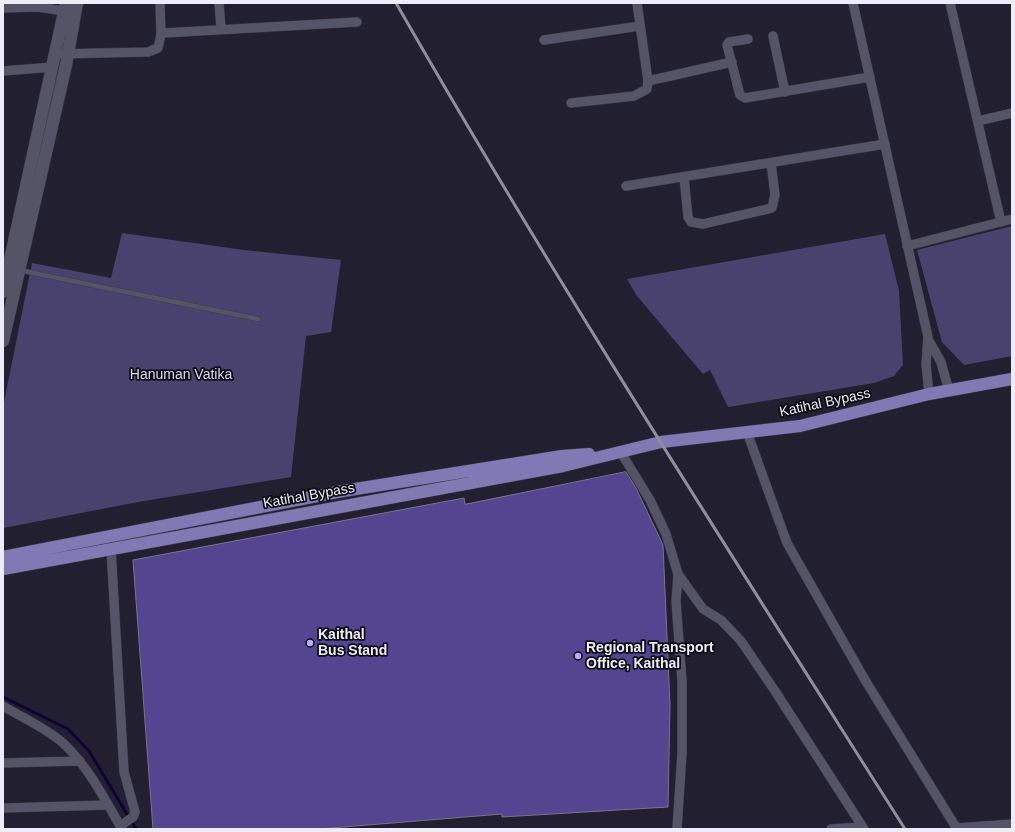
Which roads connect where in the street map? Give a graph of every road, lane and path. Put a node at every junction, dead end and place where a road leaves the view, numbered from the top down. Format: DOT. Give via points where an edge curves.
graph roads {
  1 [pos="77,3"];
  2 [pos="160,3"];
  3 [pos="220,3"];
  4 [pos="637,3"];
  5 [pos="853,3"];
  6 [pos="950,3"];
  7 [pos="19,5"];
  8 [pos="65,7"];
  9 [pos="3,8"];
  10 [pos="357,22"];
  11 [pos="640,26"];
  12 [pos="221,28"];
  13 [pos="161,35"];
  14 [pos="773,36"];
  15 [pos="748,39"];
  16 [pos="544,40"];
  17 [pos="68,53"];
  18 [pos="56,54"];
  19 [pos="732,62"];
  20 [pos="52,67"];
  21 [pos="3,71"];
  22 [pos="870,77"];
  23 [pos="648,81"];
  24 [pos="785,92"];
  25 [pos="570,103"];
  26 [pos="1012,113"];
  27 [pos="978,121"];
  28 [pos="885,144"];
  29 [pos="771,163"];
  30 [pos="684,177"];
  31 [pos="626,186"];
  32 [pos="1012,219"];
  33 [pos="1001,222"];
  34 [pos="908,246"];
  35 [pos="19,270"];
  36 [pos="3,292"];
  37 [pos="258,319"];
  38 [pos="928,337"];
  39 [pos="3,341"];
  40 [pos="1012,379"];
  41 [pos="949,391"];
  42 [pos="929,394"];
  43 [pos="748,432"];
  44 [pos="620,452"];
  45 [pos="110,548"];
  46 [pos="3,557"];
  47 [pos="3,569"];
  48 [pos="678,574"];
  49 [pos="3,706"];
  50 [pos="80,761"];
  51 [pos="3,763"];
  52 [pos="108,805"];
  53 [pos="3,808"];
  54 [pos="125,823"];
  55 [pos="1012,824"];
  56 [pos="863,828"];
  57 [pos="956,828"];
  58 [pos="677,829"];
  59 [pos="830,829"];
  1 -- 17 [label="main road"];
  2 -- 13 [label="street"];
  3 -- 12 [label="street"];
  4 -- 11 [label="street"];
  5 -- 22 [label="street"];
  6 -- 27 [label="street"];
  7 -- 8 [label="street"];
  7 -- 9 [label="street"];
  8 -- 18 [label="main road"];
  10 -- 12 [label="street"];
  11 -- 16 [label="street"];
  11 -- 23 [label="street"];
  12 -- 13 [label="street"];
  13 -- 17 [label="street" via="158,48 148,52"];
  14 -- 24 [label="street"];
  15 -- 19 [label="street" via="727,43"];
  17 -- 18 [label="street"];
  17 -- 35 [label="main road"];
  18 -- 20 [label="main road"];
  19 -- 23 [label="street"];
  19 -- 24 [label="street" via="740,95 745,98"];
  20 -- 21 [label="street"];
  20 -- 36 [label="main road"];
  22 -- 24 [label="street"];
  22 -- 28 [label="street"];
  23 -- 25 [label="street" via="646,89 634,96"];
  26 -- 27 [label="street"];
  27 -- 33 [label="street"];
  28 -- 29 [label="street"];
  28 -- 34 [label="street"];
  29 -- 30 [label="street"];
  29 -- 30 [label="street" via="775,195 772,208 703,224 691,222 688,218"];
  30 -- 31 [label="street"];
  32 -- 33 [label="street"];
  33 -- 34 [label="street"];
  34 -- 38 [label="street"];
  35 -- 37 [label="lane"];
  35 -- 39 [label="main road"];
  38 -- 41 [label="street" via="941,362"];
  38 -- 42 [label="street" via="926,364"];
  40 -- 41 [label="main road, Katihal Bypass"];
  41 -- 42 [label="main road, Katihal Bypass"];
  42 -- 43 [label="main road, Katihal Bypass" via="800,426"];
  43 -- 44 [label="main road, Katihal Bypass" via="660,442"];
  43 -- 57 [label="street" via="787,543 865,680"];
  44 -- 45 [label="main road, Katihal Bypass" via="563,466"];
  44 -- 46 [label="main road, Katihal Bypass" via="562,456 421,478 185,520"];
  44 -- 48 [label="street" via="650,500 666,534"];
  45 -- 47 [label="main road, Katihal Bypass"];
  45 -- 54 [label="street" via="124,772 135,812"];
  48 -- 56 [label="street" via="703,609 721,620 740,641"];
  48 -- 58 [label="street" via="676,602 682,681 682,753"];
  49 -- 50 [label="street" via="62,742"];
  50 -- 51 [label="street"];
  50 -- 52 [label="street"];
  52 -- 53 [label="street"];
  52 -- 54 [label="street"];
  55 -- 57 [label="street"];
  56 -- 59 [label="street"];
}
